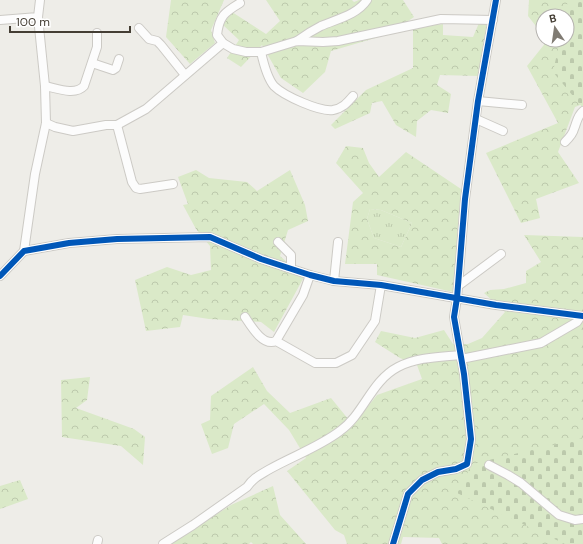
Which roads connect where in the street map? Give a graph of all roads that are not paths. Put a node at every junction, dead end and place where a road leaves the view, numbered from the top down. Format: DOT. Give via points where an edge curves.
graph roads {
  1 [pos="40,0"];
  2 [pos="367,0"];
  3 [pos="496,0"];
  4 [pos="240,2"];
  5 [pos="38,17"];
  6 [pos="0,20"];
  7 [pos="493,20"];
  8 [pos="139,28"];
  9 [pos="97,33"];
  10 [pos="297,41"];
  11 [pos="223,43"];
  12 [pos="261,52"];
  13 [pos="119,59"];
  14 [pos="92,63"];
  15 [pos="185,75"];
  16 [pos="45,86"];
  17 [pos="353,96"];
  18 [pos="478,101"];
  19 [pos="522,105"];
  20 [pos="583,111"];
  21 [pos="476,119"];
  22 [pos="46,122"];
  23 [pos="117,125"];
  24 [pos="502,131"];
  25 [pos="565,142"];
  26 [pos="173,184"];
  27 [pos="278,242"];
  28 [pos="338,242"];
  29 [pos="24,251"];
  30 [pos="501,254"];
  31 [pos="291,268"];
  32 [pos="310,275"];
  33 [pos="0,276"];
  34 [pos="334,281"];
  35 [pos="381,284"];
  36 [pos="458,286"];
  37 [pos="457,298"];
  38 [pos="582,316"];
  39 [pos="244,317"];
  40 [pos="276,341"];
  41 [pos="461,357"];
  42 [pos="490,465"];
  43 [pos="583,519"];
  44 [pos="163,544"];
  45 [pos="394,544"];
  1 -- 5 [label="street"];
  2 -- 10 [label="street" via="364,6 355,12 305,34"];
  3 -- 7 [label="street"];
  4 -- 11 [label="street" via="222,16 218,25 217,35"];
  5 -- 6 [label="street"];
  5 -- 16 [label="street"];
  7 -- 10 [label="street" via="441,19 338,41"];
  7 -- 18 [label="street"];
  8 -- 15 [label="street" via="149,39 161,44"];
  9 -- 14 [label="street" via="97,47"];
  10 -- 12 [label="street"];
  11 -- 12 [label="street" via="234,49"];
  11 -- 15 [label="street"];
  12 -- 17 [label="street" via="274,85 285,94 326,110 335,110 346,105"];
  13 -- 14 [label="street" via="113,70"];
  14 -- 16 [label="street" via="81,89 71,91"];
  15 -- 23 [label="street" via="146,109"];
  16 -- 22 [label="street"];
  18 -- 19 [label="street"];
  18 -- 21 [label="street"];
  20 -- 25 [label="street" via="579,114 571,136"];
  21 -- 24 [label="street"];
  21 -- 36 [label="street" via="465,199"];
  22 -- 23 [label="street" via="55,128 73,131"];
  22 -- 29 [label="street" via="35,174"];
  23 -- 26 [label="street" via="130,177 136,188"];
  27 -- 31 [label="street" via="291,255"];
  28 -- 34 [label="street"];
  29 -- 31 [label="street" via="69,243 117,239 210,237 261,259"];
  29 -- 33 [label="street"];
  30 -- 36 [label="street"];
  31 -- 32 [label="street"];
  32 -- 34 [label="street"];
  32 -- 40 [label="street" via="303,295"];
  34 -- 35 [label="street"];
  35 -- 37 [label="street"];
  35 -- 40 [label="street" via="375,321 352,355 336,363 315,363"];
  36 -- 37 [label="street"];
  37 -- 38 [label="street"];
  37 -- 41 [label="street" via="454,317"];
  38 -- 41 [label="street" via="541,343"];
  39 -- 40 [label="street" via="265,341"];
  41 -- 44 [label="street" via="415,360 396,368 381,380 354,418 340,431 253,478 247,487"];
  41 -- 45 [label="street" via="471,439 467,464 438,472 422,480 408,494"];
  42 -- 43 [label="street" via="521,483 559,515 575,520"];
}
